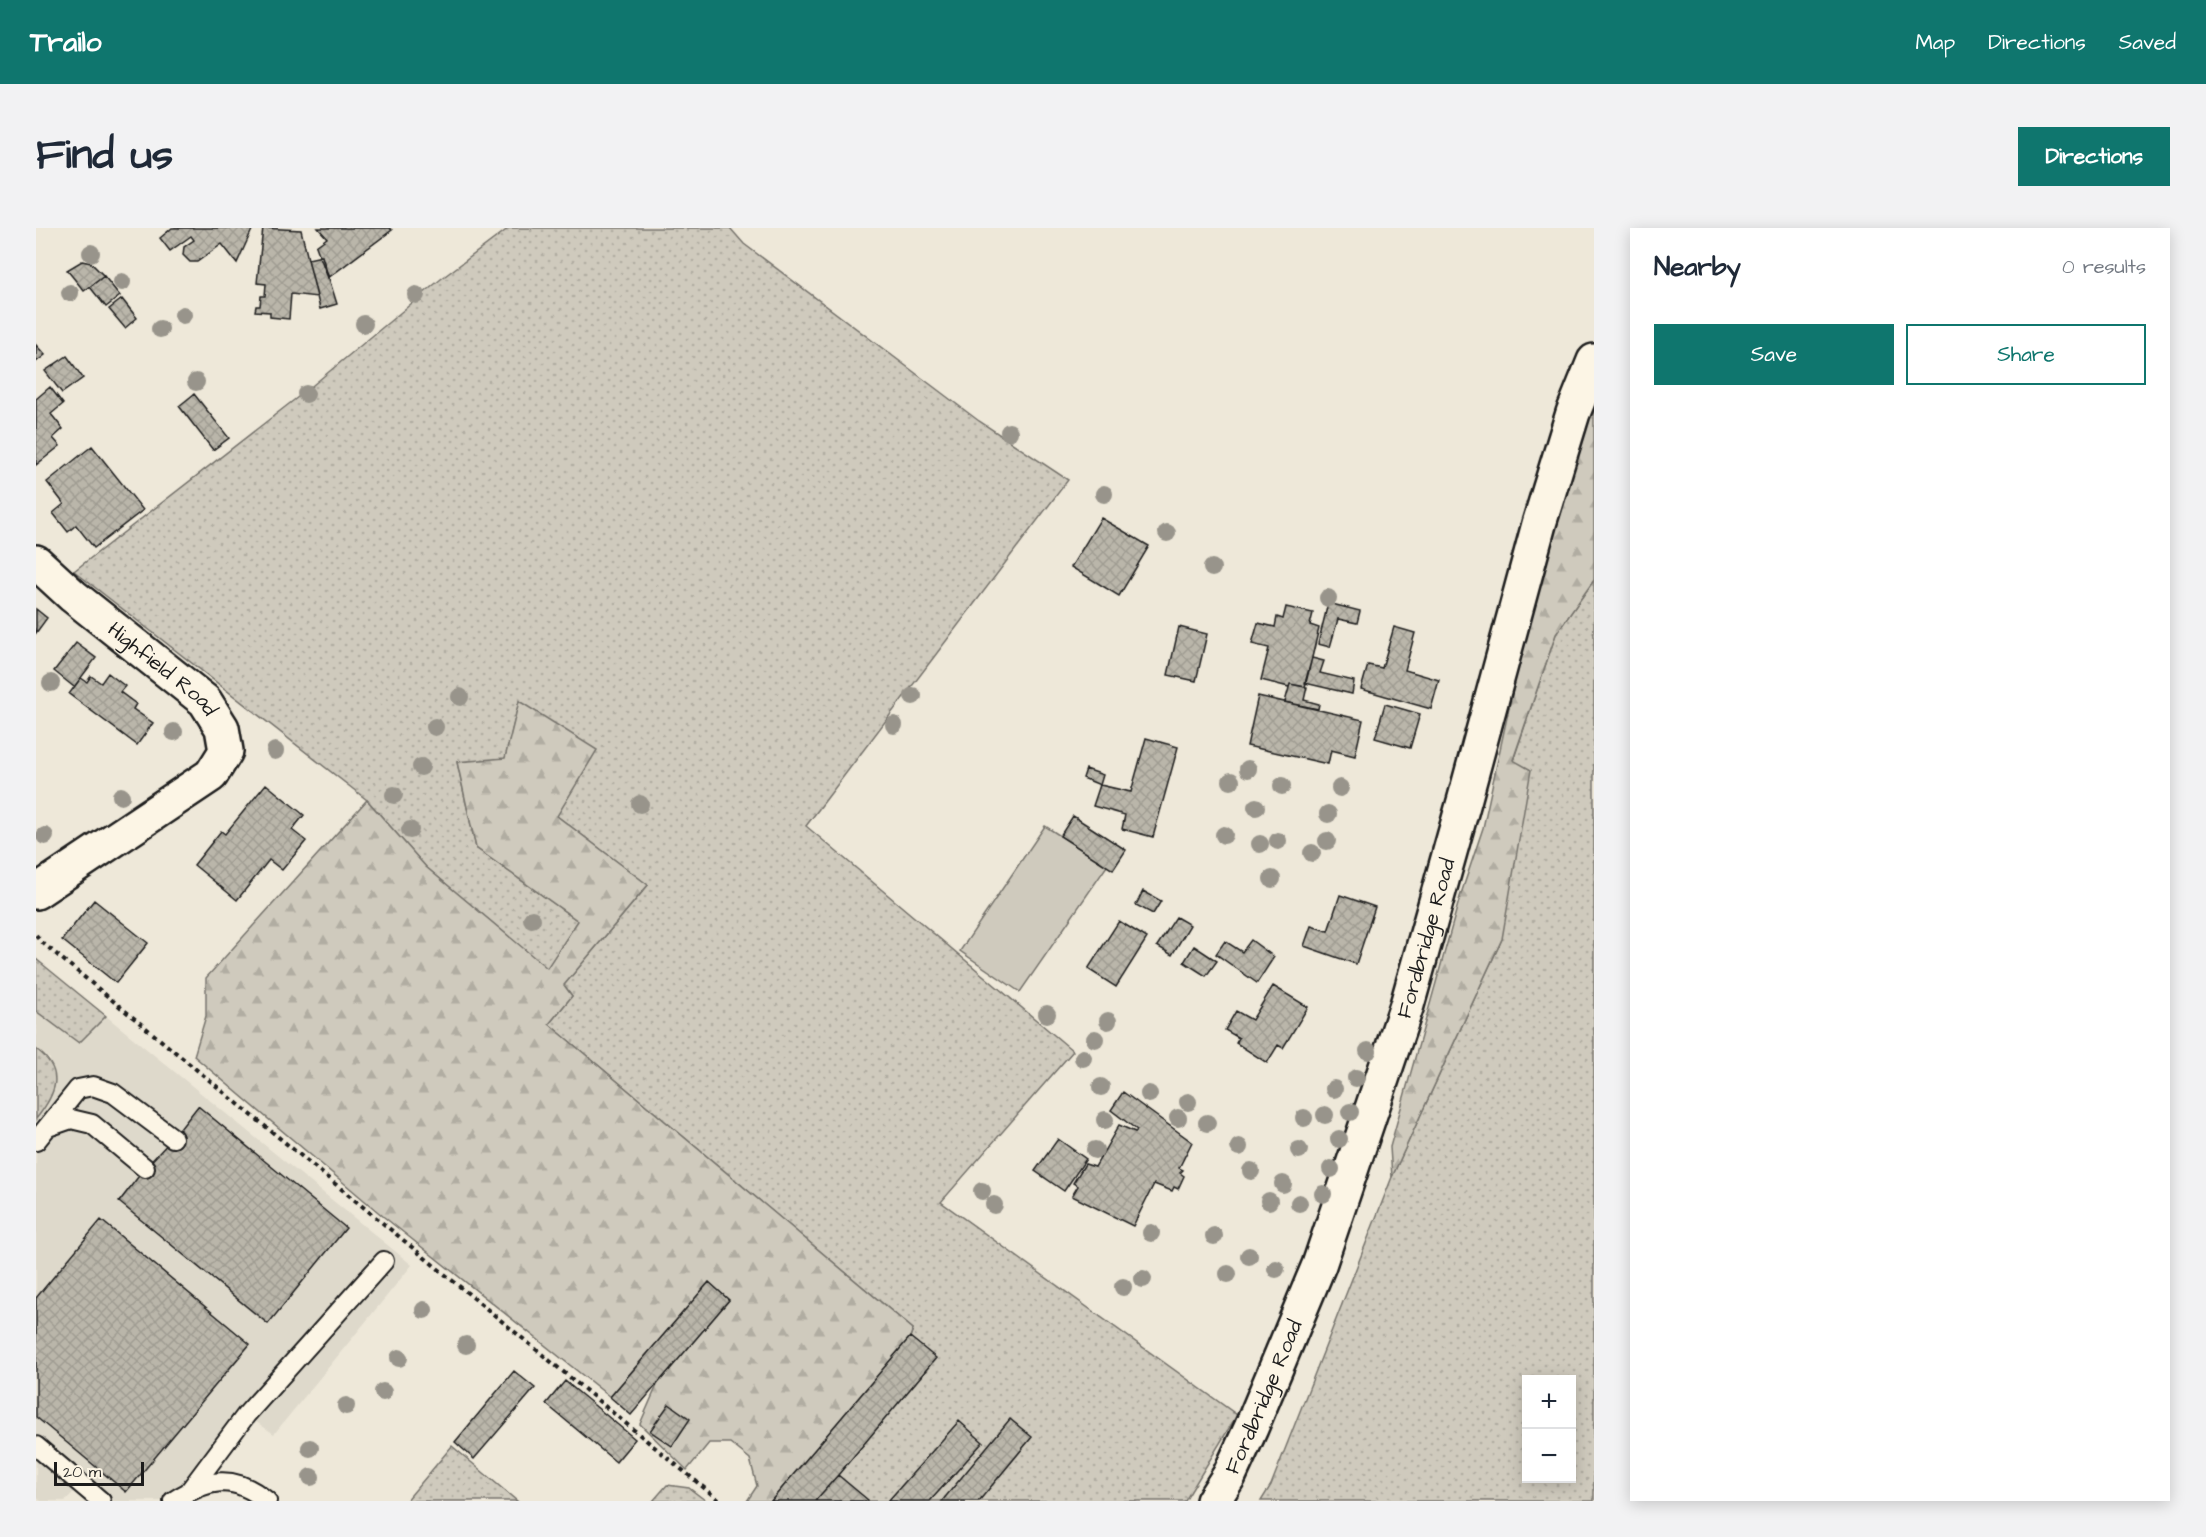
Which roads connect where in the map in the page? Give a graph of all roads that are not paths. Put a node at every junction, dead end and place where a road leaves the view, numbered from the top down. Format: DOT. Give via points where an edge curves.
graph roads {
  1 [pos="1594,361"];
  2 [pos="36,562"];
  3 [pos="36,892"];
  4 [pos="48,1127"];
  5 [pos="173,1138"];
  6 [pos="36,1141"];
  7 [pos="145,1168"];
  8 [pos="384,1261"];
  9 [pos="36,1446"];
  10 [pos="190,1490"];
  11 [pos="101,1501"];
  12 [pos="173,1501"];
  13 [pos="267,1501"];
  14 [pos="1213,1501"];
  1 -- 14 [label="street, Fordbridge Road" via="1539,524 1403,1015 1318,1265 1251,1428"];
  2 -- 3 [label="street, Highfield Road" via="205,701 222,728 226,751 211,775"];
  4 -- 5 [label="lane" via="78,1089 93,1086 113,1093"];
  4 -- 6 [label="lane"];
  4 -- 7 [label="lane" via="71,1119 92,1124"];
  8 -- 10 [label="lane" via="246,1415"];
  9 -- 11 [label="lane"];
  10 -- 12 [label="lane"];
  10 -- 13 [label="lane" via="225,1481 243,1486"];
}
